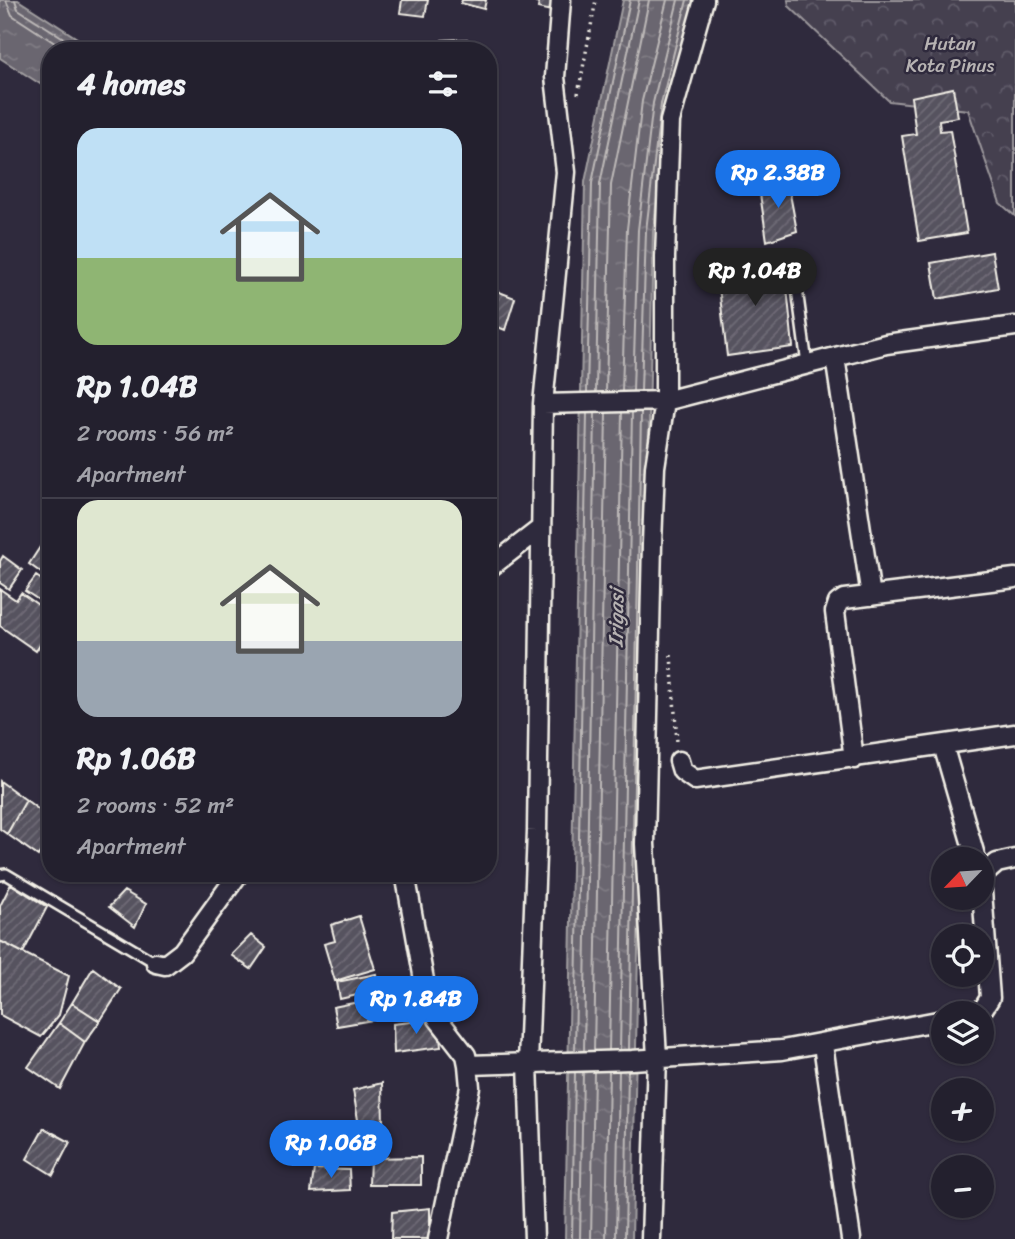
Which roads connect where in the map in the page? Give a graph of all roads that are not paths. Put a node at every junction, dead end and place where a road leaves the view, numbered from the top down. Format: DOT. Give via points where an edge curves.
graph roads {
  1 [pos="561,0"];
  2 [pos="704,0"];
  3 [pos="793,259"];
  4 [pos="1015,326"];
  5 [pos="835,357"];
  6 [pos="807,364"];
  7 [pos="665,401"];
  8 [pos="542,404"];
  9 [pos="541,528"];
  10 [pos="497,562"];
  11 [pos="1015,578"];
  12 [pos="872,596"];
  13 [pos="1015,734"];
  14 [pos="943,745"];
  15 [pos="854,759"];
  16 [pos="679,761"];
  17 [pos="973,847"];
  18 [pos="1015,859"];
  19 [pos="994,866"];
  20 [pos="0,875"];
  21 [pos="233,882"];
  22 [pos="407,882"];
  23 [pos="983,910"];
  24 [pos="156,963"];
  25 [pos="988,1001"];
  26 [pos="931,1022"];
  27 [pos="823,1045"];
  28 [pos="657,1058"];
  29 [pos="537,1062"];
  30 [pos="468,1065"];
  31 [pos="438,1239"];
  32 [pos="534,1239"];
  33 [pos="651,1239"];
  34 [pos="851,1239"];
  1 -- 8 [label="street" via="555,77 566,172"];
  2 -- 7 [label="street" via="670,121"];
  3 -- 6 [label="lane"];
  4 -- 5 [label="street" via="933,336"];
  5 -- 6 [label="street"];
  5 -- 12 [label="street"];
  6 -- 7 [label="street"];
  7 -- 8 [label="street"];
  7 -- 28 [label="street" via="652,544 645,844"];
  8 -- 9 [label="street"];
  9 -- 10 [label="street"];
  9 -- 29 [label="street"];
  11 -- 12 [label="street"];
  12 -- 15 [label="street" via="844,599 835,612"];
  13 -- 14 [label="street"];
  14 -- 15 [label="street"];
  14 -- 17 [label="street"];
  15 -- 16 [label="street" via="695,780 682,771"];
  18 -- 19 [label="street"];
  20 -- 24 [label="lane" via="6,874"];
  21 -- 24 [label="street" via="182,952 164,965"];
  22 -- 30 [label="street" via="428,997"];
  23 -- 25 [label="street"];
  26 -- 27 [label="street"];
  27 -- 28 [label="street"];
  27 -- 34 [label="street"];
  28 -- 29 [label="street"];
  28 -- 33 [label="street"];
  29 -- 30 [label="street"];
  29 -- 32 [label="street"];
  30 -- 31 [label="street" via="470,1087"];
}
